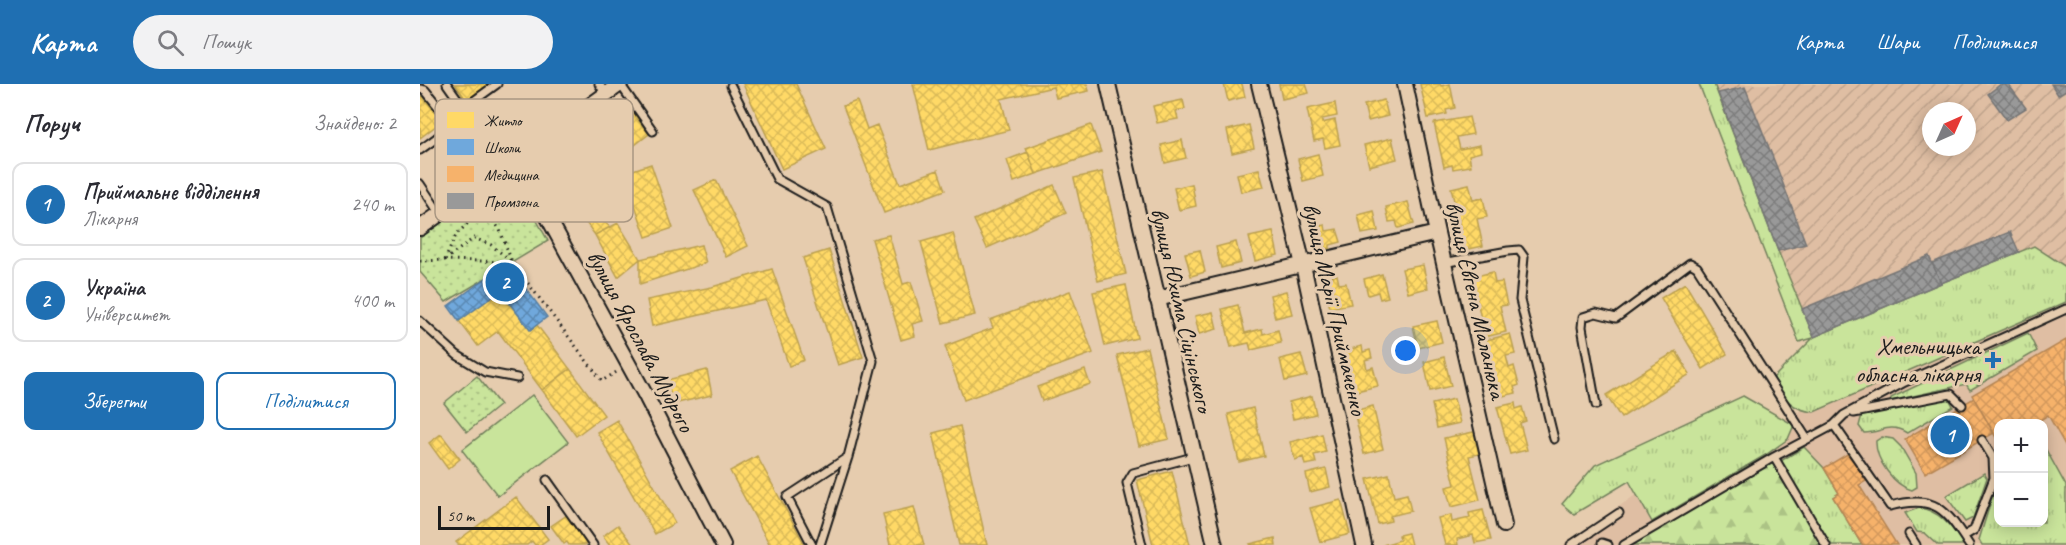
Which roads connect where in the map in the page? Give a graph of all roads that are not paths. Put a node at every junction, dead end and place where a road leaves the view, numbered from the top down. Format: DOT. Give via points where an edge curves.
graph roads {
  1 [pos="447,84"];
  2 [pos="497,84"];
  3 [pos="620,84"];
  4 [pos="1108,84"];
  5 [pos="1259,84"];
  6 [pos="1405,84"];
  7 [pos="731,86"];
  8 [pos="603,89"];
  9 [pos="420,90"];
  10 [pos="458,99"];
  11 [pos="476,99"];
  12 [pos="591,99"];
  13 [pos="631,99"];
  14 [pos="435,102"];
  15 [pos="633,103"];
  16 [pos="653,131"];
  17 [pos="435,138"];
  18 [pos="420,150"];
  19 [pos="420,184"];
  20 [pos="435,206"];
  21 [pos="435,218"];
  22 [pos="546,222"];
  23 [pos="420,228"];
  24 [pos="1437,233"];
  25 [pos="1443,263"];
  26 [pos="1303,265"];
  27 [pos="1157,298"];
  28 [pos="2066,309"];
  29 [pos="420,321"];
  30 [pos="517,378"];
  31 [pos="1596,405"];
  32 [pos="1962,405"];
  33 [pos="1844,415"];
  34 [pos="1834,425"];
  35 [pos="1554,439"];
  36 [pos="1807,440"];
  37 [pos="1982,440"];
  38 [pos="848,457"];
  39 [pos="1193,457"];
  40 [pos="1774,457"];
  41 [pos="547,480"];
  42 [pos="1619,513"];
  43 [pos="1504,525"];
  44 [pos="1909,534"];
  45 [pos="1964,536"];
  46 [pos="593,545"];
  47 [pos="723,545"];
  48 [pos="812,545"];
  49 [pos="820,545"];
  50 [pos="1142,545"];
  51 [pos="1215,545"];
  52 [pos="1364,545"];
  53 [pos="1571,545"];
  54 [pos="1623,545"];
  55 [pos="1826,545"];
  56 [pos="1916,545"];
  57 [pos="1969,545"];
  1 -- 10 [label="lane"];
  2 -- 11 [label="lane"];
  3 -- 8 [label="street"];
  3 -- 13 [label="lane"];
  4 -- 27 [label="street, вулиця Юхима Сіцінського"];
  5 -- 26 [label="street, вулиця Марії Приймаченко"];
  6 -- 24 [label="street, вулиця Євгена Маланюка"];
  7 -- 38 [label="lane" via="777,179 827,207 873,362"];
  8 -- 12 [label="street"];
  9 -- 14 [label="lane" via="425,90"];
  15 -- 16 [label="lane"];
  17 -- 18 [label="lane"];
  19 -- 20 [label="lane"];
  21 -- 23 [label="street"];
  22 -- 47 [label="street, вулиця Ярослава Мудрого" via="629,364"];
  24 -- 25 [label="street, вулиця Євгена Маланюка"];
  24 -- 26 [label="street"];
  25 -- 35 [label="lane" via="1508,250 1518,250 1524,257 1520,300"];
  25 -- 43 [label="street, вулиця Євгена Маланюка"];
  26 -- 27 [label="street"];
  26 -- 52 [label="street, вулиця Марії Приймаченко"];
  27 -- 39 [label="street, вулиця Юхима Сіцінського"];
  28 -- 33 [label="lane" via="1905,382"];
  29 -- 30 [label="lane" via="457,355 485,372"];
  31 -- 36 [label="lane" via="1583,317 1596,313 1616,318 1690,263 1697,267"];
  32 -- 33 [label="lane" via="1951,394"];
  33 -- 34 [label="lane"];
  34 -- 36 [label="lane"];
  34 -- 45 [label="lane" via="1890,506 1926,502 1952,519"];
  36 -- 40 [label="lane"];
  37 -- 45 [label="lane" via="1993,458 1994,478 1974,530"];
  38 -- 48 [label="lane" via="787,497"];
  38 -- 49 [label="lane"];
  39 -- 50 [label="lane" via="1129,477 1127,483"];
  39 -- 51 [label="street, вулиця Юхима Сіцінського"];
  40 -- 54 [label="lane"];
  40 -- 55 [label="lane"];
  41 -- 46 [label="lane"];
  42 -- 53 [label="lane"];
  44 -- 56 [label="lane"];
  45 -- 57 [label="lane"];
}
